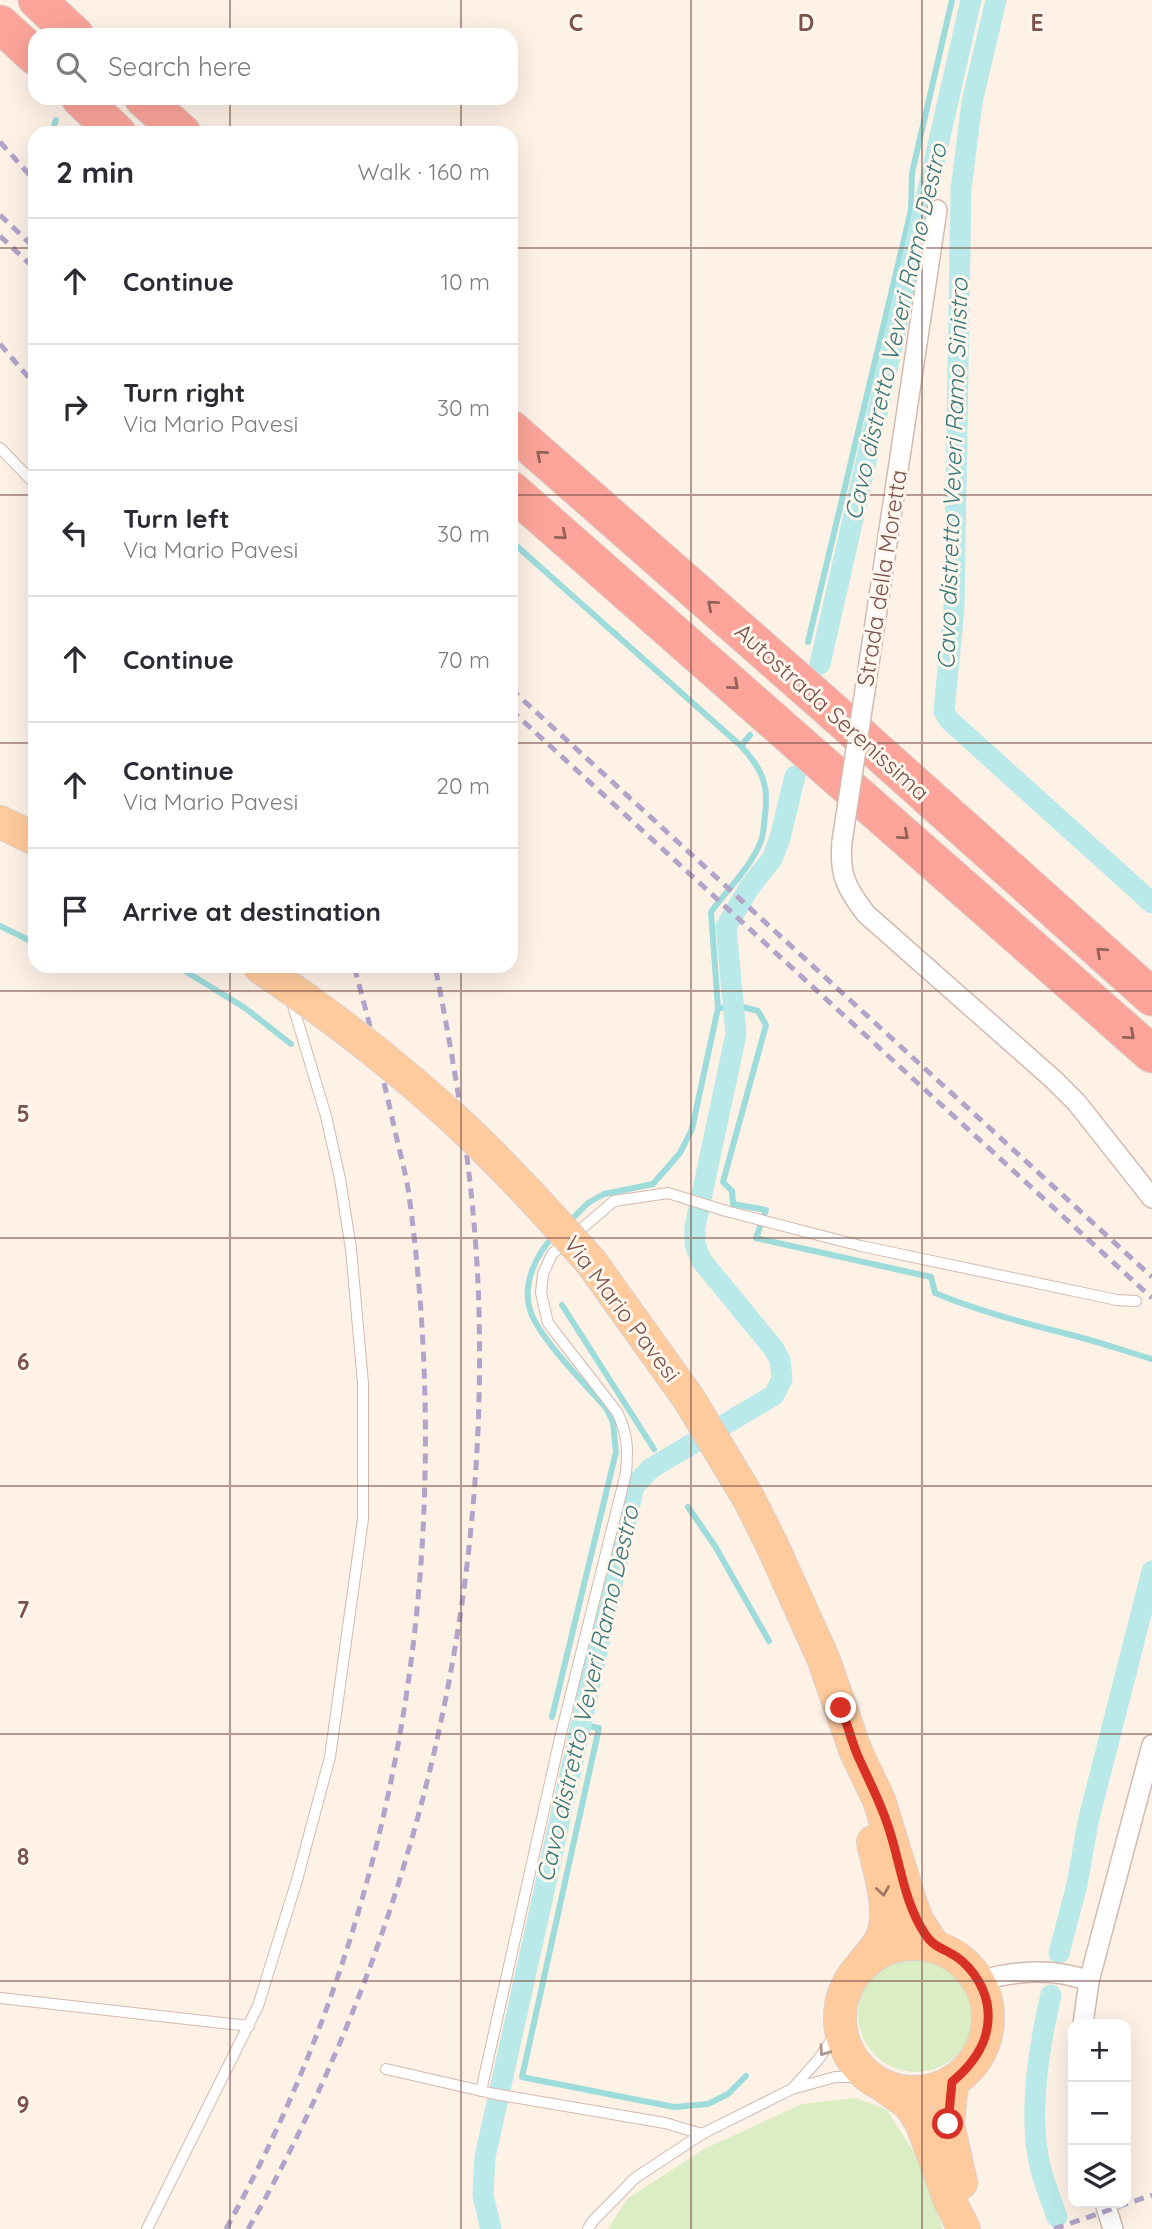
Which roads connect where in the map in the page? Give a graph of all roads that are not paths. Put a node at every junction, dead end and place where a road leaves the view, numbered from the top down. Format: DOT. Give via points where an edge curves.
graph roads {
  1 [pos="37,0"];
  2 [pos="0,24"];
  3 [pos="67,28"];
  4 [pos="28,50"];
  5 [pos="87,105"];
  6 [pos="152,105"];
  7 [pos="110,126"];
  8 [pos="174,126"];
  9 [pos="937,210"];
  10 [pos="518,435"];
  11 [pos="0,448"];
  12 [pos="28,477"];
  13 [pos="518,497"];
  14 [pos="0,822"];
  15 [pos="28,836"];
  16 [pos="268,973"];
  17 [pos="283,973"];
  18 [pos="1152,997"];
  19 [pos="1152,1054"];
  20 [pos="1152,1198"];
  21 [pos="1136,1301"];
  22 [pos="1152,1745"];
  23 [pos="856,1752"];
  24 [pos="934,1946"];
  25 [pos="864,1962"];
  26 [pos="978,1980"];
  27 [pos="1089,1981"];
  28 [pos="0,1998"];
  29 [pos="840,2004"];
  30 [pos="1084,2019"];
  31 [pos="249,2026"];
  32 [pos="386,2069"];
  33 [pos="952,2082"];
  34 [pos="885,2087"];
  35 [pos="792,2089"];
  36 [pos="481,2091"];
  37 [pos="702,2134"];
  38 [pos="1107,2208"];
  39 [pos="147,2229"];
  40 [pos="589,2229"];
  41 [pos="964,2229"];
  42 [pos="971,2229"];
  43 [pos="1113,2229"];
  1 -- 3 [label="highway"];
  2 -- 4 [label="highway"];
  5 -- 7 [label="highway"];
  6 -- 8 [label="highway"];
  9 -- 20 [label="street, Strada della Moretta, bridge" via="841,871 866,914 1053,1079"];
  18 -- 10 [label="highway, Autostrada Serenissima, one-way"];
  11 -- 12 [label="lane"];
  13 -- 19 [label="highway, Autostrada Serenissima, one-way"];
  14 -- 15 [label="main road"];
  16 -- 23 [label="main road, Via Mario Pavesi, bridge" via="336,1022 466,1130 591,1262 661,1357 749,1499 823,1658"];
  17 -- 31 [label="lane" via="326,1116 351,1250 363,1383 363,1519 330,1757 297,1880"];
  21 -- 36 [label="lane" via="861,1246 668,1193 614,1201 552,1254 541,1293 548,1323 617,1412 628,1444 626,1474 560,1738"];
  22 -- 27 [label="street"];
  23 -- 24 [label="main road" via="888,1824 911,1905"];
  23 -- 25 [label="main road, one-way" via="885,1910 879,1944"];
  24 -- 25 [label="main road" via="909,1943 885,1948"];
  24 -- 26 [label="main road" via="967,1965"];
  25 -- 29 [label="main road" via="849,1980"];
  26 -- 27 [label="street" via="1037,1971 1069,1973"];
  26 -- 33 [label="main road" via="988,2025 982,2048 970,2067"];
  27 -- 30 [label="street"];
  28 -- 31 [label="lane"];
  29 -- 34 [label="main road" via="840,2029 848,2053 863,2073"];
  29 -- 35 [label="lane, one-way" via="836,2033"];
  31 -- 39 [label="lane"];
  32 -- 36 [label="lane"];
  33 -- 34 [label="main road" via="908,2092"];
  33 -- 42 [label="main road" via="950,2138"];
  34 -- 35 [label="lane" via="835,2077"];
  34 -- 41 [label="main road" via="909,2104 921,2122"];
  35 -- 37 [label="lane"];
  36 -- 37 [label="lane" via="665,2123"];
  37 -- 40 [label="lane" via="635,2178"];
  38 -- 43 [label="street"];
}
